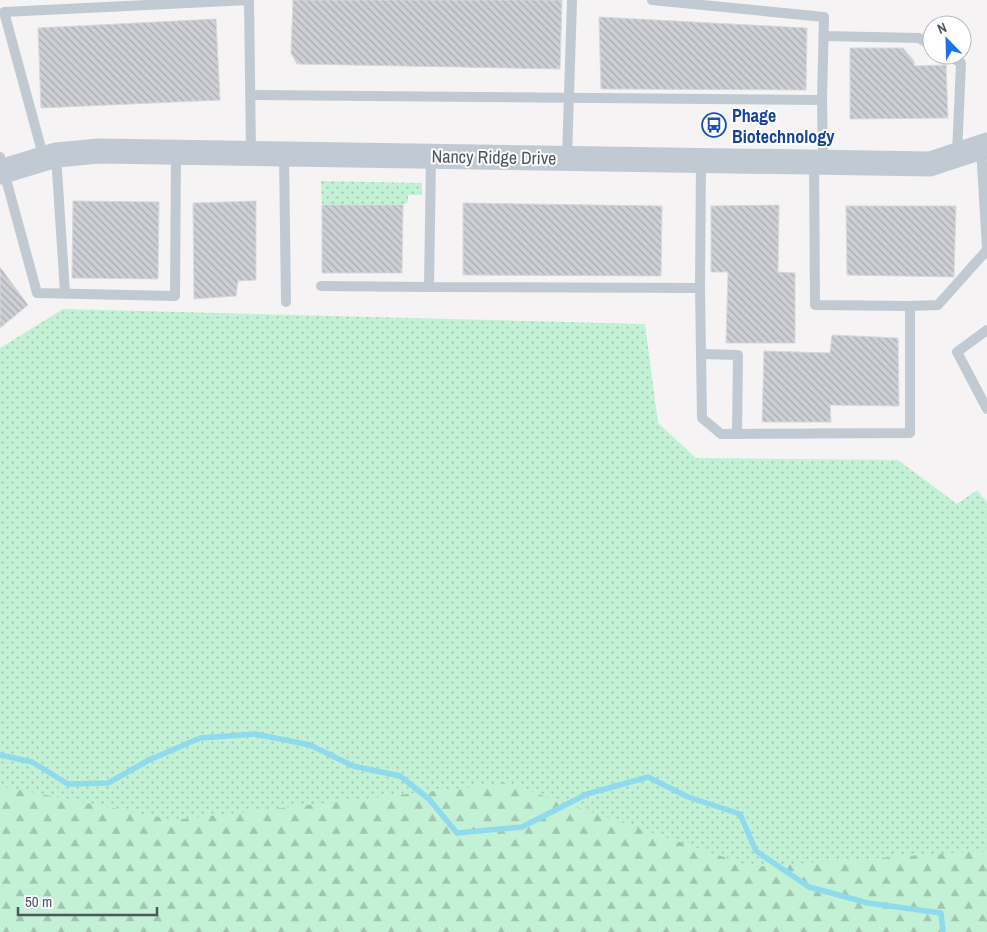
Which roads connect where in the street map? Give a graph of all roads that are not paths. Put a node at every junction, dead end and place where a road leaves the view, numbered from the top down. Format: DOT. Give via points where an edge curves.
graph roads {
  1 [pos="249,0"];
  2 [pos="572,0"];
  3 [pos="652,0"];
  4 [pos="824,36"];
  5 [pos="922,40"];
  6 [pos="961,65"];
  7 [pos="250,95"];
  8 [pos="569,96"];
  9 [pos="822,100"];
  10 [pos="984,147"];
  11 [pos="176,152"];
  12 [pos="251,153"];
  13 [pos="284,154"];
  14 [pos="957,156"];
  15 [pos="50,157"];
  16 [pos="431,157"];
  17 [pos="567,158"];
  18 [pos="701,160"];
  19 [pos="818,162"];
  20 [pos="1,166"];
  21 [pos="986,207"];
  22 [pos="987,249"];
  23 [pos="321,286"];
  24 [pos="429,287"];
  25 [pos="700,288"];
  26 [pos="64,293"];
  27 [pos="286,302"];
  28 [pos="910,306"];
  29 [pos="987,330"];
  30 [pos="701,354"];
  31 [pos="987,409"];
  32 [pos="737,434"];
  1 -- 7 [label="lane"];
  1 -- 15 [label="lane" via="4,12"];
  2 -- 8 [label="lane"];
  3 -- 4 [label="lane" via="824,17"];
  4 -- 5 [label="lane"];
  4 -- 9 [label="lane"];
  6 -- 14 [label="lane"];
  7 -- 8 [label="lane"];
  7 -- 12 [label="lane"];
  8 -- 9 [label="lane"];
  8 -- 17 [label="lane"];
  9 -- 19 [label="lane"];
  10 -- 14 [label="street, Nancy Ridge Drive"];
  10 -- 21 [label="lane"];
  11 -- 12 [label="street, Nancy Ridge Drive"];
  11 -- 15 [label="street, Nancy Ridge Drive" via="99,151"];
  11 -- 26 [label="lane" via="175,296"];
  12 -- 13 [label="street, Nancy Ridge Drive"];
  13 -- 16 [label="street, Nancy Ridge Drive"];
  13 -- 27 [label="lane"];
  14 -- 19 [label="street, Nancy Ridge Drive" via="930,164"];
  15 -- 20 [label="street, Nancy Ridge Drive"];
  15 -- 26 [label="lane"];
  16 -- 17 [label="street, Nancy Ridge Drive"];
  16 -- 24 [label="lane"];
  17 -- 18 [label="street, Nancy Ridge Drive"];
  18 -- 19 [label="street, Nancy Ridge Drive"];
  18 -- 25 [label="lane"];
  19 -- 28 [label="lane" via="816,305"];
  20 -- 26 [label="lane" via="37,292"];
  21 -- 22 [label="lane"];
  22 -- 28 [label="lane" via="938,306"];
  23 -- 24 [label="lane"];
  24 -- 25 [label="lane"];
  25 -- 30 [label="lane"];
  28 -- 32 [label="lane" via="910,433"];
  29 -- 31 [label="lane" via="957,352"];
  30 -- 32 [label="lane" via="702,418 721,434"];
  30 -- 32 [label="lane" via="738,355"];
}
